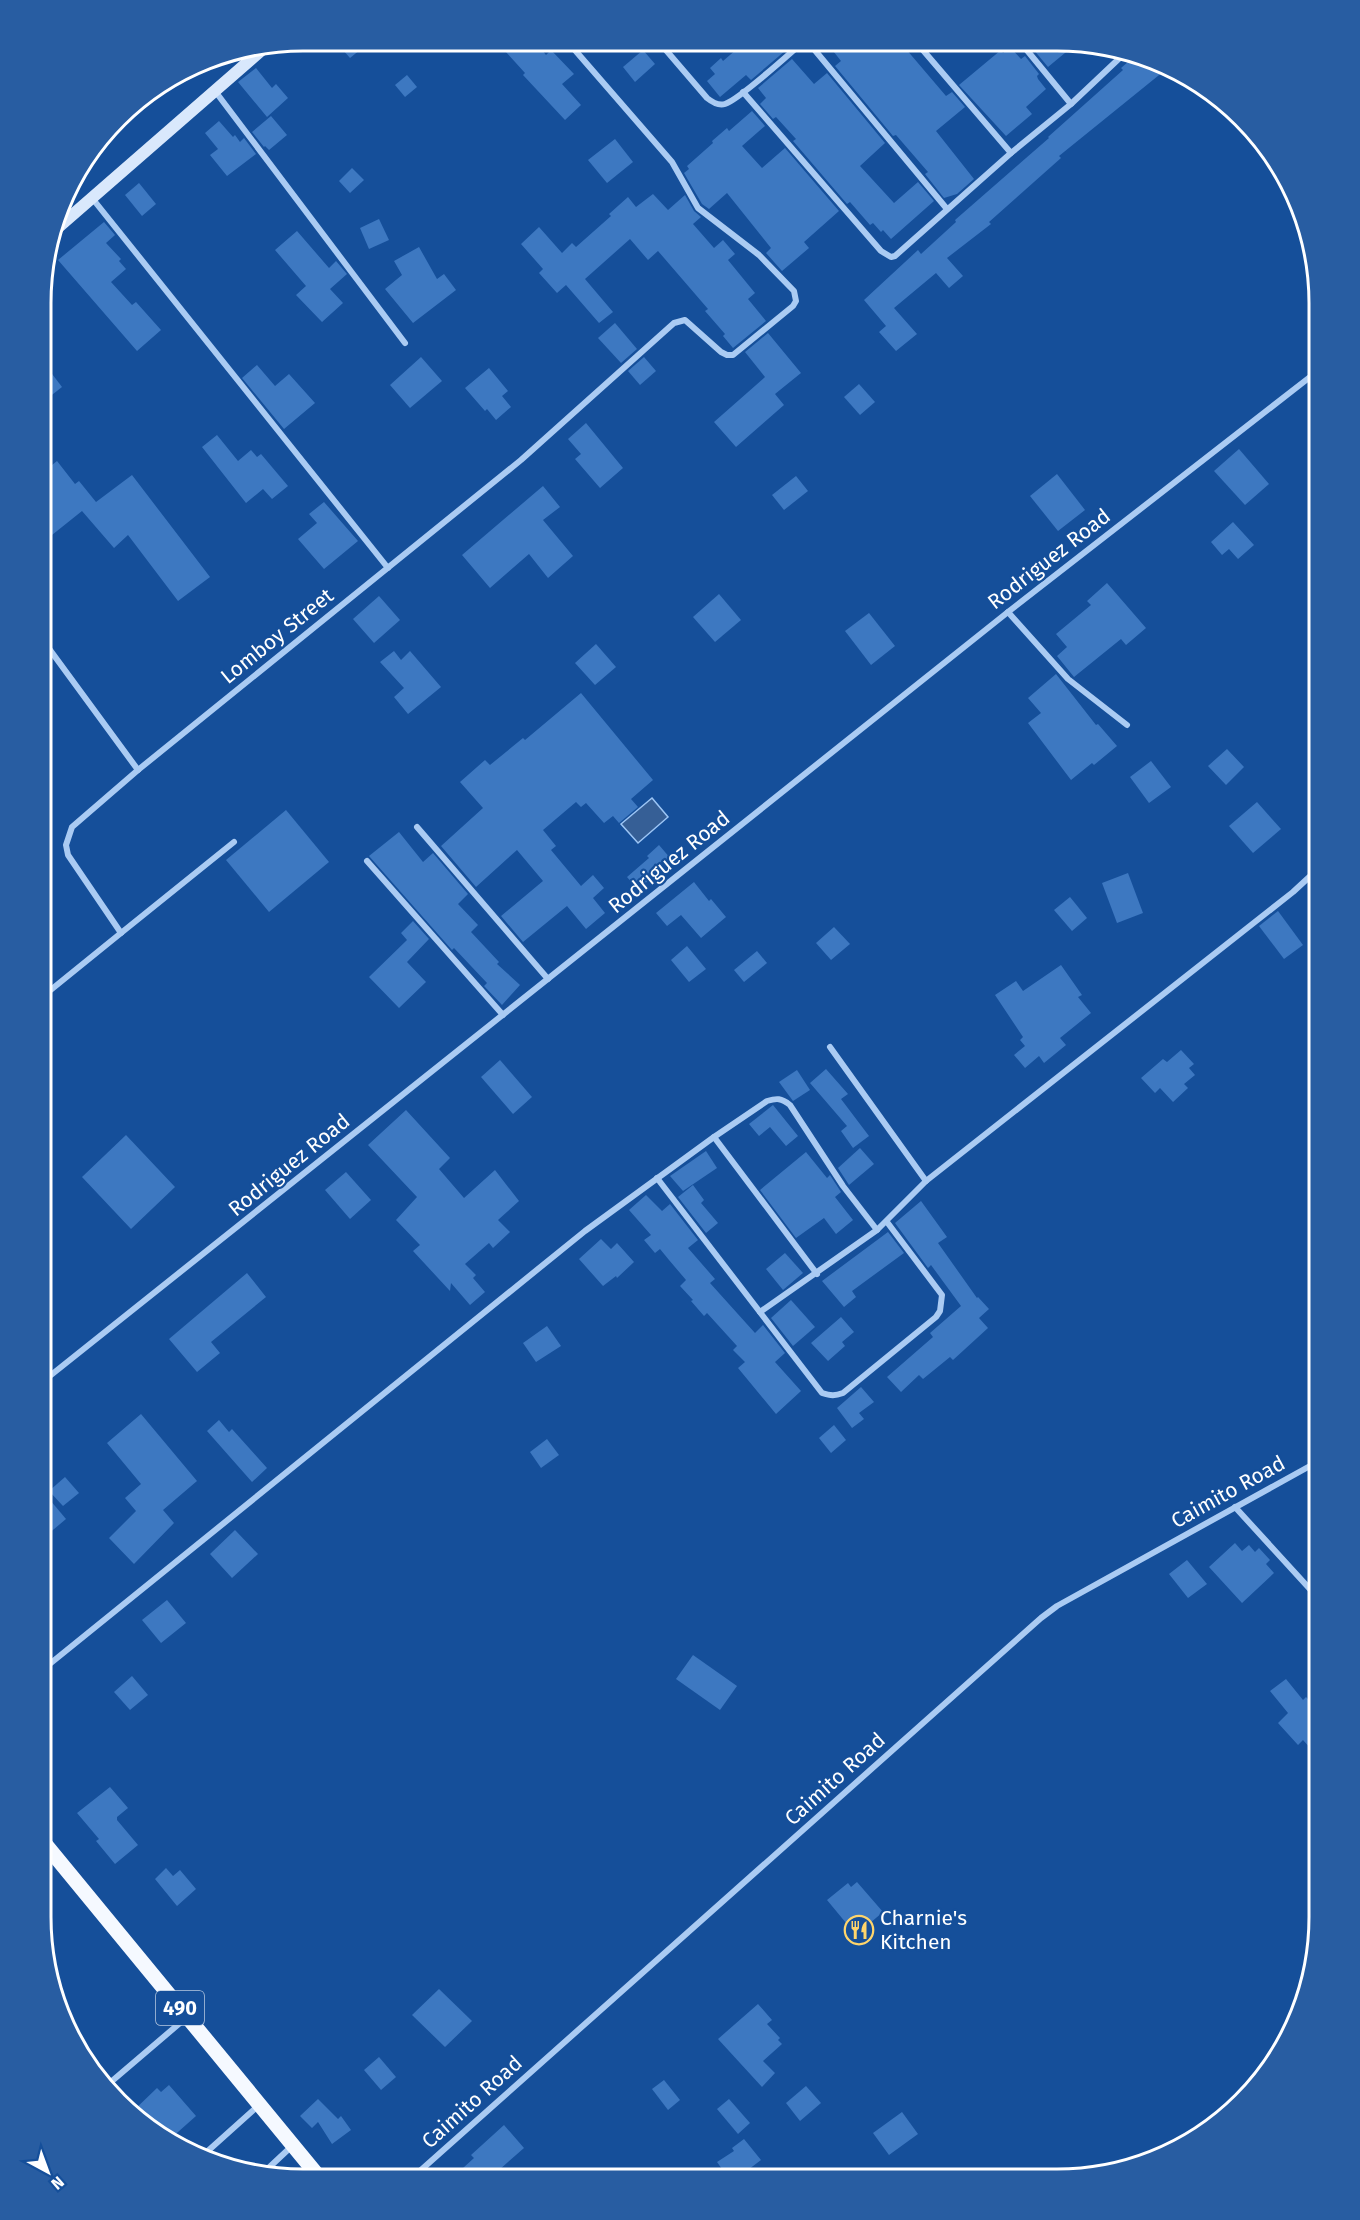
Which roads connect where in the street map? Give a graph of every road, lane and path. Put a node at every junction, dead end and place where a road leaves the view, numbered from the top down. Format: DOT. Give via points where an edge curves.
graph roads {
  1 [pos="576,51"];
  2 [pos="667,51"];
  3 [pos="792,51"];
  4 [pos="816,51"];
  5 [pos="924,51"];
  6 [pos="1028,51"];
  7 [pos="255,56"];
  8 [pos="1119,59"];
  9 [pos="215,91"];
  10 [pos="742,92"];
  11 [pos="1071,104"];
  12 [pos="1011,153"];
  13 [pos="92,198"];
  14 [pos="947,208"];
  15 [pos="64,222"];
  16 [pos="405,343"];
  17 [pos="1309,379"];
  18 [pos="388,568"];
  19 [pos="1008,612"];
  20 [pos="51,651"];
  21 [pos="1127,724"];
  22 [pos="138,770"];
  23 [pos="417,827"];
  24 [pos="234,842"];
  25 [pos="367,861"];
  26 [pos="1309,877"];
  27 [pos="121,933"];
  28 [pos="548,979"];
  29 [pos="51,990"];
  30 [pos="503,1014"];
  31 [pos="830,1047"];
  32 [pos="714,1137"];
  33 [pos="657,1178"];
  34 [pos="926,1181"];
  35 [pos="887,1222"];
  36 [pos="877,1230"];
  37 [pos="817,1274"];
  38 [pos="760,1312"];
  39 [pos="51,1375"];
  40 [pos="1309,1466"];
  41 [pos="1235,1507"];
  42 [pos="1309,1588"];
  43 [pos="51,1663"];
  44 [pos="51,1851"];
  45 [pos="187,2017"];
  46 [pos="112,2081"];
  47 [pos="260,2105"];
  48 [pos="292,2145"];
  49 [pos="208,2151"];
  50 [pos="269,2167"];
  51 [pos="312,2169"];
  52 [pos="422,2169"];
  1 -- 18 [label="street, Lomboy Street" via="672,162 698,208 767,262 794,291 793,306 733,355 721,352 685,320 674,323 521,460"];
  2 -- 10 [label="street" via="712,102 724,105"];
  3 -- 10 [label="street"];
  4 -- 14 [label="street"];
  5 -- 12 [label="street"];
  6 -- 11 [label="street"];
  7 -- 9 [label="street"];
  8 -- 11 [label="street"];
  9 -- 13 [label="street"];
  9 -- 16 [label="street"];
  10 -- 14 [label="street" via="886,255 895,256"];
  11 -- 12 [label="street"];
  12 -- 14 [label="street"];
  13 -- 15 [label="street"];
  13 -- 18 [label="street"];
  17 -- 19 [label="street, Rodriguez Road"];
  18 -- 22 [label="street, Lomboy Street"];
  19 -- 21 [label="street" via="1068,679"];
  19 -- 28 [label="street, Rodriguez Road"];
  20 -- 22 [label="street"];
  22 -- 27 [label="street, Lomboy Street" via="72,827 66,845 68,855"];
  23 -- 28 [label="street"];
  24 -- 27 [label="street"];
  25 -- 30 [label="street"];
  26 -- 34 [label="street"];
  27 -- 29 [label="street"];
  28 -- 30 [label="street, Rodriguez Road"];
  30 -- 39 [label="street, Rodriguez Road"];
  31 -- 34 [label="street"];
  32 -- 33 [label="street"];
  32 -- 36 [label="street" via="766,1101 783,1100"];
  32 -- 37 [label="street"];
  33 -- 38 [label="street"];
  33 -- 43 [label="street" via="585,1231"];
  34 -- 35 [label="street"];
  35 -- 36 [label="street"];
  35 -- 38 [label="street" via="942,1294 940,1311 843,1393 822,1393"];
  36 -- 37 [label="street"];
  37 -- 38 [label="street"];
  40 -- 41 [label="street, Caimito Road"];
  41 -- 42 [label="street"];
  41 -- 52 [label="street, Caimito Road" via="1041,1618"];
  44 -- 45 [label="main road, 490"];
  45 -- 46 [label="street"];
  45 -- 47 [label="main road, 490"];
  47 -- 48 [label="main road, 490"];
  47 -- 49 [label="street"];
  48 -- 50 [label="street"];
  48 -- 51 [label="main road, 490"];
}
